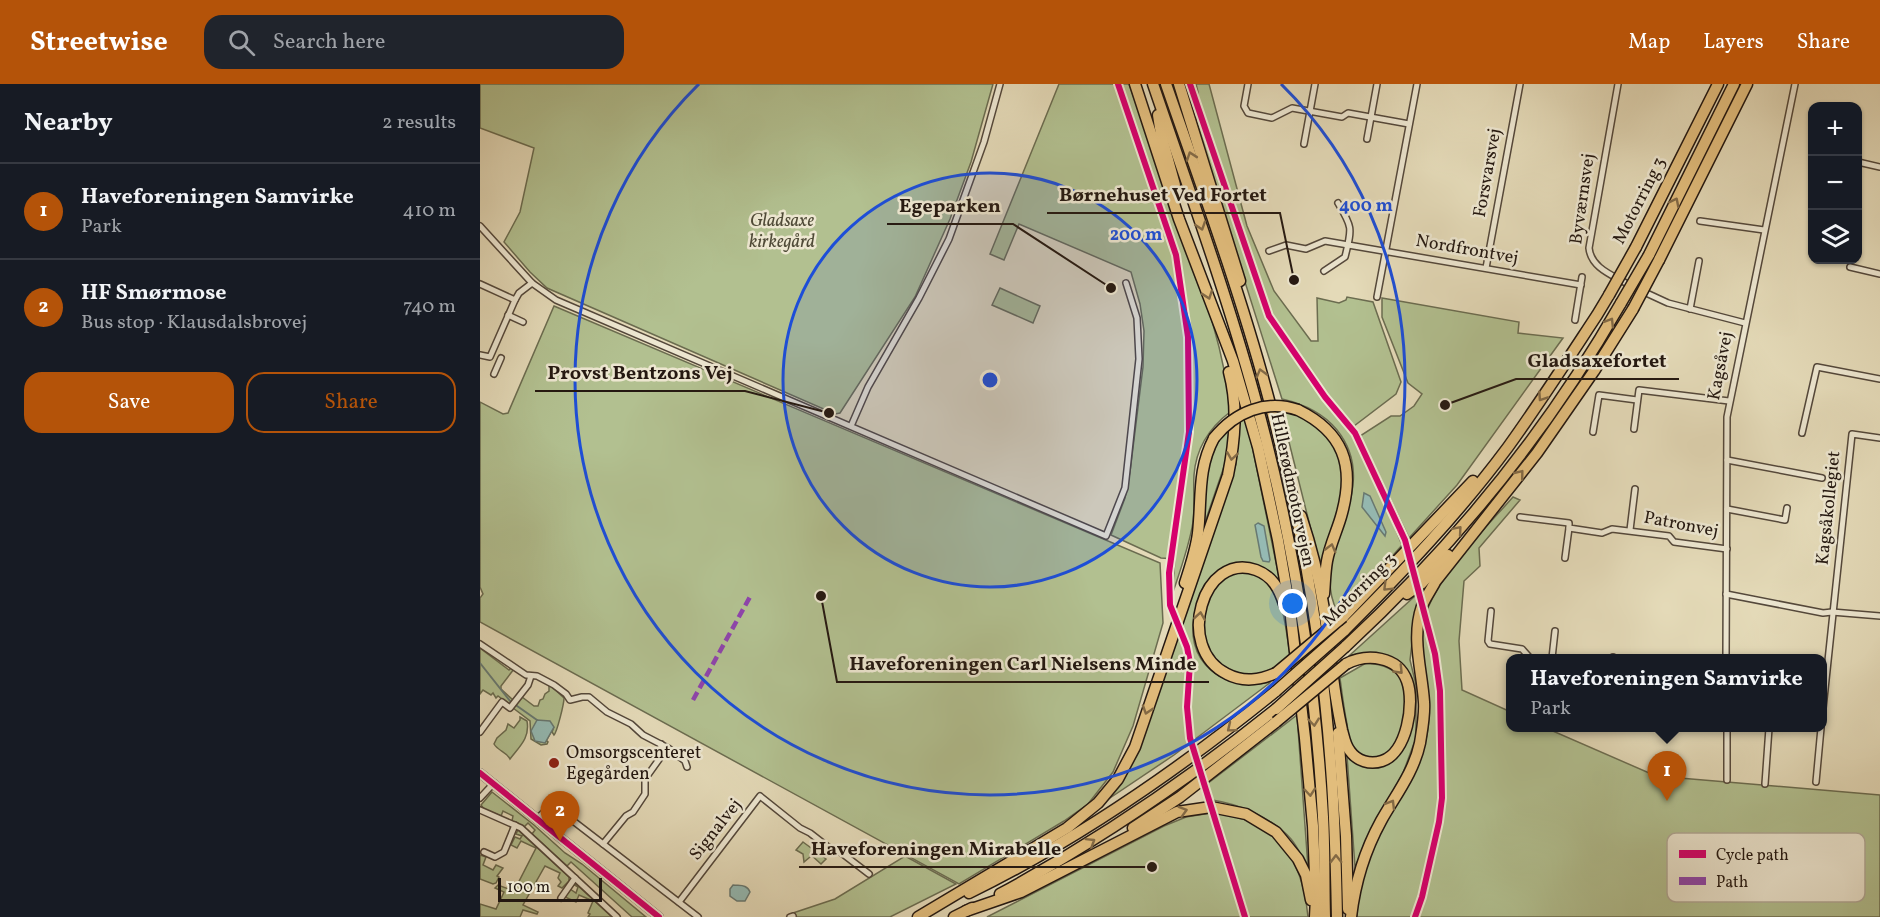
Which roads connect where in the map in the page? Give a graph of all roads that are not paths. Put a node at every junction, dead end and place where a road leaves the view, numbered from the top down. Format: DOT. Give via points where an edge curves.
graph roads {
  1 [pos="1000,84"];
  2 [pos="1135,84"];
  3 [pos="1166,84"];
  4 [pos="1179,84"];
  5 [pos="1248,84"];
  6 [pos="1315,84"];
  7 [pos="1377,84"];
  8 [pos="1417,84"];
  9 [pos="1520,84"];
  10 [pos="1618,84"];
  11 [pos="1712,84"];
  12 [pos="1718,84"];
  13 [pos="1734,84"];
  14 [pos="1747,84"];
  15 [pos="1755,84"];
  16 [pos="1795,84"];
  17 [pos="1154,88"];
  18 [pos="1310,111"];
  19 [pos="1371,117"];
  20 [pos="1700,120"];
  21 [pos="1409,124"];
  22 [pos="1367,139"];
  23 [pos="1304,144"];
  24 [pos="1709,161"];
  25 [pos="1862,163"];
  26 [pos="1880,167"];
  27 [pos="1338,203"];
  28 [pos="1700,221"];
  29 [pos="480,226"];
  30 [pos="1764,230"];
  31 [pos="1348,245"];
  32 [pos="1269,251"];
  33 [pos="1386,251"];
  34 [pos="1194,253"];
  35 [pos="1654,257"];
  36 [pos="1699,261"];
  37 [pos="1850,267"];
  38 [pos="1486,268"];
  39 [pos="1324,271"];
  40 [pos="1880,274"];
  41 [pos="1582,277"];
  42 [pos="532,283"];
  43 [pos="1126,283"];
  44 [pos="480,284"];
  45 [pos="1581,285"];
  46 [pos="1377,297"];
  47 [pos="514,300"];
  48 [pos="1690,309"];
  49 [pos="508,315"];
  50 [pos="1575,320"];
  51 [pos="523,322"];
  52 [pos="1745,323"];
  53 [pos="1249,331"];
  54 [pos="1222,336"];
  55 [pos="480,355"];
  56 [pos="490,357"];
  57 [pos="494,374"];
  58 [pos="1880,379"];
  59 [pos="1637,400"];
  60 [pos="1729,401"];
  61 [pos="851,426"];
  62 [pos="1634,429"];
  63 [pos="1593,432"];
  64 [pos="1802,433"];
  65 [pos="1880,438"];
  66 [pos="1508,448"];
  67 [pos="1727,460"];
  68 [pos="1286,470"];
  69 [pos="1822,478"];
  70 [pos="1635,489"];
  71 [pos="1787,508"];
  72 [pos="1727,509"];
  73 [pos="1520,517"];
  74 [pos="1484,520"];
  75 [pos="1569,528"];
  76 [pos="1630,530"];
  77 [pos="1727,549"];
  78 [pos="1564,558"];
  79 [pos="1726,594"];
  80 [pos="1323,606"];
  81 [pos="1491,611"];
  82 [pos="1383,612"];
  83 [pos="1832,612"];
  84 [pos="1880,616"];
  85 [pos="1291,629"];
  86 [pos="1555,631"];
  87 [pos="480,644"];
  88 [pos="1526,654"];
  89 [pos="1552,654"];
  90 [pos="1726,654"];
  91 [pos="1165,655"];
  92 [pos="1827,665"];
  93 [pos="531,676"];
  94 [pos="1338,712"];
  95 [pos="480,732"];
  96 [pos="1727,732"];
  97 [pos="1769,732"];
  98 [pos="1821,732"];
  99 [pos="661,744"];
  100 [pos="687,767"];
  101 [pos="480,773"];
  102 [pos="1727,780"];
  103 [pos="1816,782"];
  104 [pos="494,783"];
  105 [pos="1765,784"];
  106 [pos="480,798"];
  107 [pos="480,810"];
  108 [pos="538,818"];
  109 [pos="515,825"];
  110 [pos="603,844"];
  111 [pos="484,852"];
  112 [pos="1093,855"];
  113 [pos="869,874"];
  114 [pos="575,878"];
  115 [pos="561,898"];
  116 [pos="679,902"];
  117 [pos="966,911"];
  118 [pos="617,917"];
  119 [pos="659,917"];
  120 [pos="698,917"];
  121 [pos="919,917"];
  122 [pos="954,917"];
  123 [pos="1314,917"];
  124 [pos="1325,917"];
  125 [pos="1337,917"];
  126 [pos="1350,917"];
  1 -- 61 [label="street" via="949,239 868,387"];
  2 -- 34 [label="highway"];
  53 -- 3 [label="highway, Hillerødmotorvejen, one-way"];
  4 -- 53 [label="highway" via="1244,295"];
  5 -- 18 [label="street" via="1244,106 1248,113 1272,118 1292,108"];
  6 -- 18 [label="street"];
  7 -- 19 [label="street"];
  8 -- 21 [label="street"];
  9 -- 38 [label="street, Forsvarsvej"];
  10 -- 48 [label="street, Byværnsvej" via="1590,255 1599,267 1651,296"];
  11 -- 20 [label="highway"];
  12 -- 20 [label="highway, Motorring 3"];
  35 -- 13 [label="highway, Motorring 3, one-way"];
  14 -- 24 [label="highway"];
  15 -- 24 [label="highway"];
  16 -- 30 [label="street, Kagsåvej"];
  17 -- 34 [label="highway" via="1161,134"];
  17 -- 124 [label="highway, Hillerødmotorvejen, one-way" via="1248,373 1288,542 1315,725 1323,818"];
  18 -- 19 [label="street"];
  18 -- 23 [label="street"];
  19 -- 21 [label="street"];
  19 -- 22 [label="street"];
  20 -- 66 [label="highway, Motorring 3, one-way, bridge" via="1597,315"];
  21 -- 33 [label="street"];
  24 -- 35 [label="highway"];
  25 -- 26 [label="street"];
  27 -- 31 [label="street" via="1351,225"];
  28 -- 30 [label="street"];
  29 -- 42 [label="street"];
  30 -- 52 [label="street, Kagsåvej"];
  31 -- 32 [label="street, Nordfrontvej" via="1325,241 1306,249 1286,245"];
  31 -- 33 [label="street, Nordfrontvej"];
  31 -- 39 [label="street" via="1345,257"];
  33 -- 38 [label="street, Nordfrontvej"];
  33 -- 46 [label="street"];
  34 -- 54 [label="highway, one-way"];
  74 -- 35 [label="highway, one-way, bridge" via="1594,371 1633,309"];
  82 -- 35 [label="highway, Motorring 3, one-way, bridge" via="1510,468"];
  36 -- 48 [label="street"];
  37 -- 40 [label="street"];
  38 -- 45 [label="street, Nordfrontvej"];
  41 -- 45 [label="street"];
  42 -- 47 [label="street"];
  42 -- 61 [label="street" via="556,300"];
  43 -- 61 [label="street" via="1137,318 1139,359 1125,488 1106,536"];
  44 -- 47 [label="street"];
  45 -- 50 [label="street"];
  47 -- 49 [label="street"];
  48 -- 52 [label="street, Byværnsvej"];
  49 -- 51 [label="street"];
  49 -- 56 [label="street"];
  52 -- 60 [label="street, Kagsåvej"];
  68 -- 53 [label="highway, Hillerødmotorvejen, one-way"];
  54 -- 85 [label="highway" via="1258,447 1278,540"];
  54 -- 91 [label="highway, one-way" via="1235,405 1233,452 1220,502"];
  55 -- 56 [label="street"];
  56 -- 57 [label="street" via="501,360"];
  58 -- 64 [label="street" via="1817,367"];
  59 -- 60 [label="street" via="1639,390"];
  59 -- 62 [label="street"];
  59 -- 63 [label="street" via="1599,395"];
  60 -- 67 [label="street, Kagsåvej"];
  65 -- 83 [label="street, Kagsåkollegiet" via="1852,434"];
  66 -- 85 [label="highway, one-way, bridge" via="1343,617 1276,673 1243,680 1214,666 1200,642 1204,597 1214,582 1229,571 1257,570 1278,587"];
  66 -- 121 [label="highway, Motorring 3, one-way, bridge" via="1400,575 1344,631 1209,746 1071,837 996,880"];
  67 -- 69 [label="street"];
  67 -- 72 [label="street, Kagsåvej"];
  68 -- 80 [label="highway" via="1308,537"];
  125 -- 68 [label="highway, Hillerødmotorvejen, one-way" via="1335,821 1326,712 1309,586"];
  70 -- 76 [label="street, Patronvej"];
  71 -- 72 [label="street" via="1785,520"];
  72 -- 77 [label="street, Kagsåvej"];
  73 -- 75 [label="street, Patronvej" via="1569,523"];
  74 -- 82 [label="highway" via="1421,584"];
  126 -- 74 [label="highway, one-way" via="1363,856 1410,771 1419,745 1424,705 1416,645 1423,605 1435,582"];
  75 -- 76 [label="street, Patronvej" via="1602,533"];
  75 -- 78 [label="street"];
  76 -- 77 [label="street, Patronvej" via="1669,536 1674,542"];
  77 -- 79 [label="street, Kagsåvej"];
  79 -- 83 [label="street"];
  79 -- 90 [label="street, Kagsåvej"];
  80 -- 91 [label="highway, one-way, bridge" via="1327,561 1347,494 1344,457 1334,437 1313,417 1281,406 1255,408 1233,419 1214,438 1205,457 1195,549"];
  80 -- 94 [label="highway"];
  81 -- 88 [label="street" via="1490,645 1522,649"];
  117 -- 82 [label="highway, Motorring 3, one-way, bridge" via="1085,847 1218,756"];
  83 -- 84 [label="street"];
  83 -- 92 [label="street, Kagsåkollegiet"];
  85 -- 123 [label="highway, one-way" via="1305,738"];
  86 -- 89 [label="street"];
  87 -- 93 [label="street"];
  91 -- 121 [label="highway, one-way" via="1135,747 1118,779 1098,803 1067,828"];
  93 -- 95 [label="street" via="511,708 502,702"];
  93 -- 99 [label="street" via="554,685 570,700 589,697"];
  112 -- 94 [label="highway, one-way, bridge" via="1180,796 1346,664 1360,658 1379,658 1398,666 1403,673 1409,688 1408,721 1396,753 1383,761 1357,759 1346,743"];
  94 -- 126 [label="highway"];
  96 -- 102 [label="street"];
  97 -- 105 [label="street"];
  98 -- 103 [label="street"];
  99 -- 100 [label="street" via="685,761"];
  99 -- 110 [label="street" via="660,758 645,779 645,794"];
  101 -- 104 [label="street"];
  104 -- 106 [label="street"];
  104 -- 108 [label="street"];
  107 -- 109 [label="street"];
  108 -- 110 [label="street" via="555,807"];
  108 -- 119 [label="street"];
  109 -- 111 [label="street" via="504,852 495,857"];
  109 -- 114 [label="street"];
  110 -- 116 [label="street"];
  112 -- 117 [label="highway" via="1021,892"];
  112 -- 123 [label="highway, one-way" via="1177,812 1229,809 1262,822 1288,844 1306,874"];
  113 -- 116 [label="street, Signalvej" via="760,796"];
  114 -- 115 [label="street"];
  114 -- 118 [label="street"];
  116 -- 120 [label="street"];
  117 -- 122 [label="highway, Motorring 3"];
}
